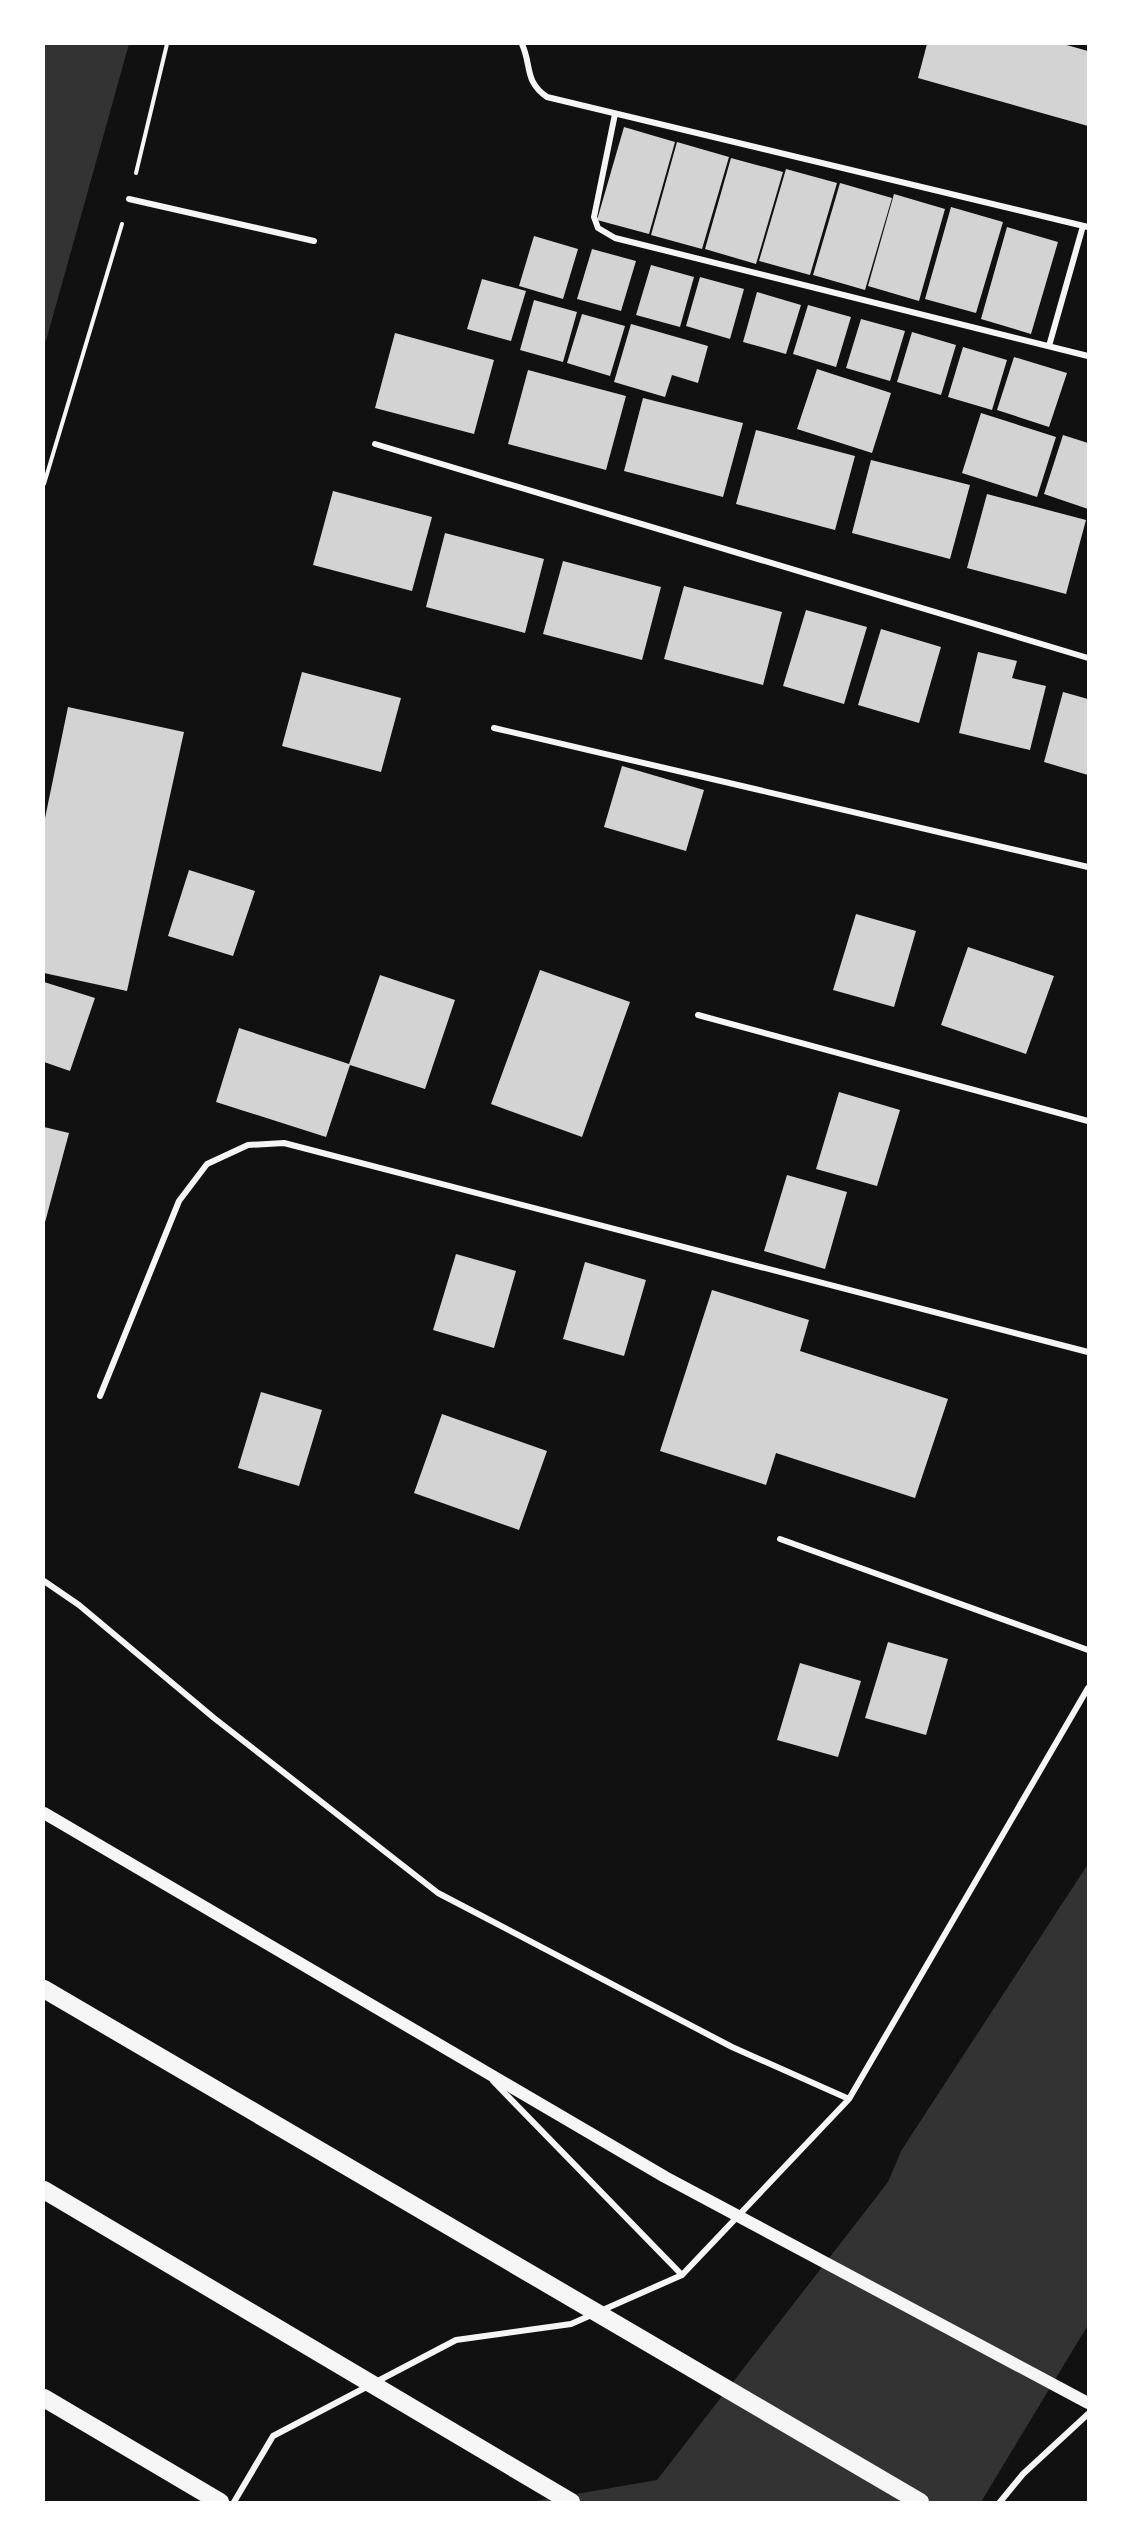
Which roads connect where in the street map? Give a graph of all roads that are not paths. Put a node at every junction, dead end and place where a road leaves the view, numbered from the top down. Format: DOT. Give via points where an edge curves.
graph roads {
  1 [pos="522,44"];
  2 [pos="615,114"];
  3 [pos="129,199"];
  4 [pos="1086,226"];
  5 [pos="314,241"];
  6 [pos="1049,346"];
  7 [pos="1089,356"];
  8 [pos="375,444"];
  9 [pos="1089,658"];
  10 [pos="494,728"];
  11 [pos="1089,867"];
  12 [pos="698,1015"];
  13 [pos="1089,1121"];
  14 [pos="1089,1352"];
  15 [pos="100,1396"];
  16 [pos="780,1539"];
  17 [pos="44,1581"];
  18 [pos="1089,1650"];
  19 [pos="1089,1688"];
  20 [pos="44,1813"];
  21 [pos="44,1989"];
  22 [pos="482,2070"];
  23 [pos="849,2098"];
  24 [pos="44,2190"];
  25 [pos="682,2275"];
  26 [pos="44,2398"];
  27 [pos="1089,2403"];
  28 [pos="1089,2414"];
  29 [pos="220,2502"];
  30 [pos="234,2502"];
  31 [pos="571,2502"];
  32 [pos="920,2502"];
  33 [pos="1000,2502"];
  1 -- 2 [label="street" via="530,79 537,90 547,97"];
  2 -- 4 [label="street"];
  2 -- 6 [label="street" via="594,218 598,228 615,238"];
  3 -- 5 [label="street"];
  4 -- 6 [label="street"];
  6 -- 7 [label="street"];
  8 -- 9 [label="street"];
  10 -- 11 [label="street"];
  12 -- 13 [label="street"];
  14 -- 15 [label="street" via="284,1143 248,1145 207,1164 179,1201"];
  16 -- 18 [label="street"];
  17 -- 23 [label="street" via="438,1893 732,2047"];
  19 -- 23 [label="street"];
  20 -- 22 [label="main road"];
  21 -- 32 [label="highway"];
  22 -- 25 [label="street"];
  22 -- 27 [label="main road" via="665,2177"];
  23 -- 25 [label="street"];
  24 -- 31 [label="highway"];
  25 -- 30 [label="street" via="571,2324 456,2340 273,2436"];
  26 -- 29 [label="highway"];
  28 -- 33 [label="street" via="1023,2474"];
}
